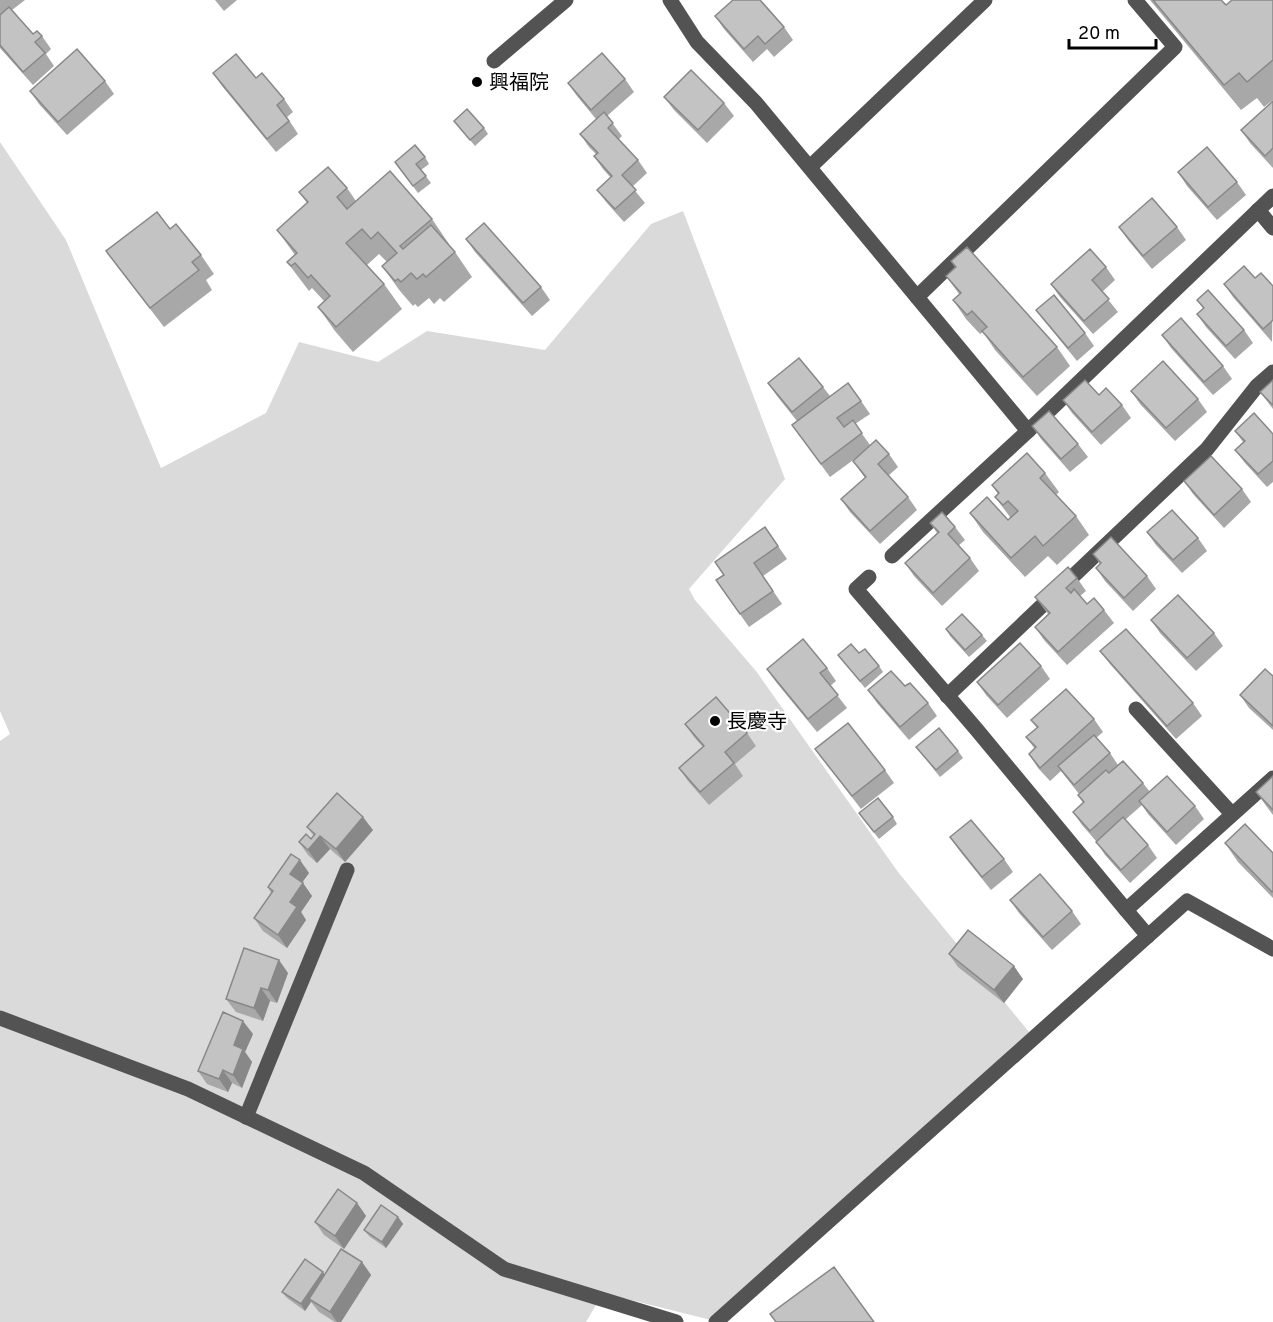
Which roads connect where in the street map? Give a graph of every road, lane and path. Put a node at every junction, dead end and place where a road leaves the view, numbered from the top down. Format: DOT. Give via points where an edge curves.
graph roads {
  1 [pos="566,0"];
  2 [pos="670,0"];
  3 [pos="985,0"];
  4 [pos="1136,0"];
  5 [pos="494,61"];
  6 [pos="810,167"];
  7 [pos="1273,196"];
  8 [pos="1258,210"];
  9 [pos="1273,228"];
  10 [pos="917,297"];
  11 [pos="1273,372"];
  12 [pos="1028,431"];
  13 [pos="892,556"];
  14 [pos="869,577"];
  15 [pos="947,696"];
  16 [pos="1136,709"];
  17 [pos="1273,777"];
  18 [pos="1232,814"];
  19 [pos="347,870"];
  20 [pos="1126,910"];
  21 [pos="1148,936"];
  22 [pos="1273,949"];
  23 [pos="0,1018"];
  24 [pos="246,1117"];
  25 [pos="676,1322"];
  26 [pos="716,1322"];
  1 -- 5 [label="street"];
  2 -- 6 [label="street" via="697,42"];
  3 -- 6 [label="street"];
  4 -- 10 [label="street" via="1175,46"];
  6 -- 10 [label="street"];
  7 -- 8 [label="street"];
  8 -- 9 [label="street"];
  8 -- 12 [label="street"];
  10 -- 12 [label="street"];
  11 -- 15 [label="street" via="1257,386 1207,449"];
  12 -- 13 [label="street"];
  14 -- 15 [label="street" via="856,589"];
  15 -- 20 [label="street"];
  16 -- 18 [label="street"];
  17 -- 18 [label="street"];
  18 -- 20 [label="street"];
  19 -- 24 [label="street"];
  20 -- 21 [label="street"];
  21 -- 22 [label="street" via="1186,901"];
  21 -- 26 [label="street"];
  23 -- 24 [label="street" via="188,1089"];
  24 -- 25 [label="street" via="364,1173 504,1269"];
}
